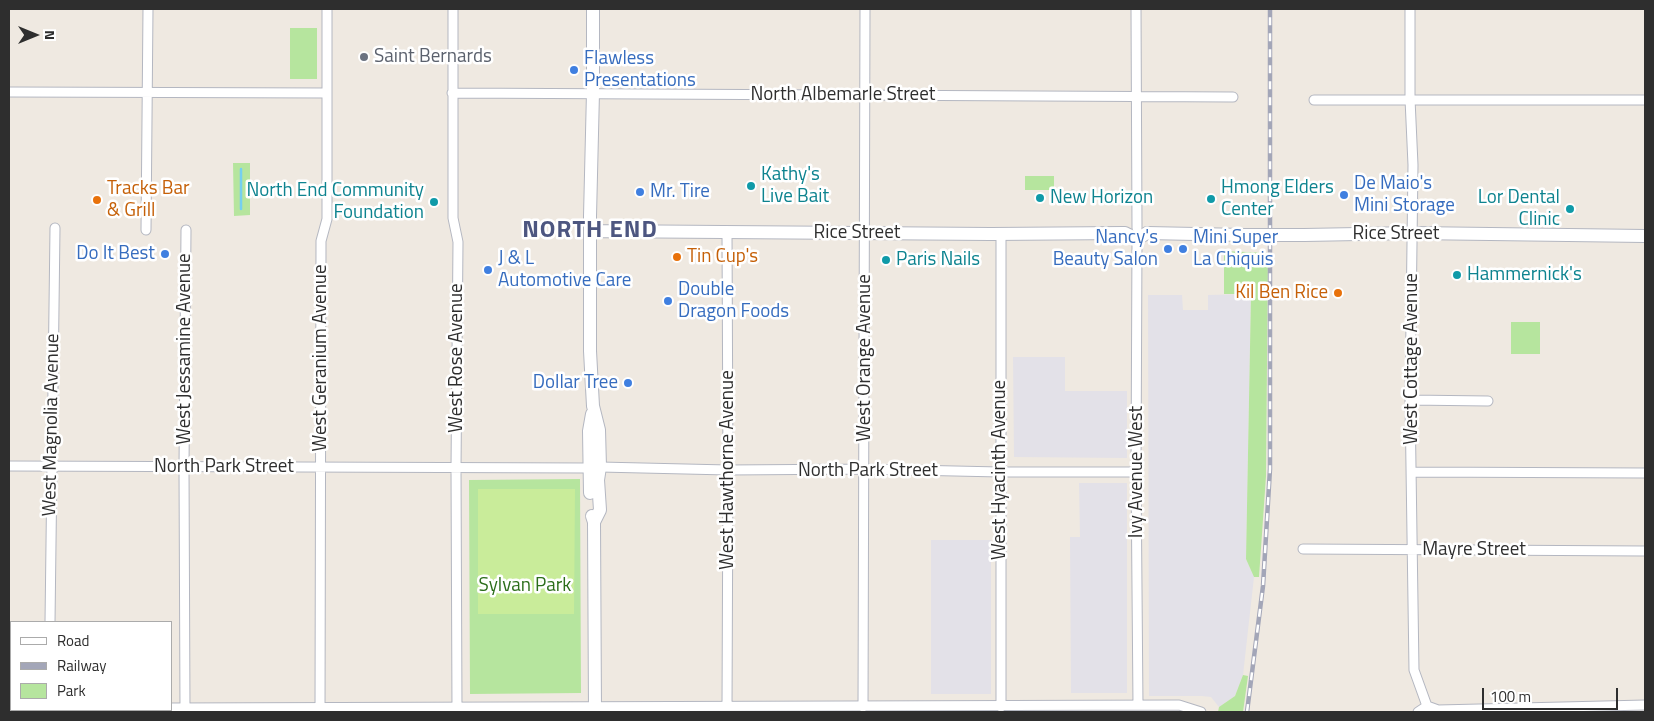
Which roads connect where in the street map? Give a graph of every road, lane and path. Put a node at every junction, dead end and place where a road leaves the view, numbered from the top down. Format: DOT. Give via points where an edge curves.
graph roads {
  1 [pos="148,9"];
  2 [pos="327,9"];
  3 [pos="453,9"];
  4 [pos="593,9"];
  5 [pos="865,9"];
  6 [pos="1136,9"];
  7 [pos="1410,9"];
  8 [pos="9,92"];
  9 [pos="147,92"];
  10 [pos="452,92"];
  11 [pos="593,92"];
  12 [pos="327,93"];
  13 [pos="865,95"];
  14 [pos="1136,97"];
  15 [pos="1233,97"];
  16 [pos="1314,100"];
  17 [pos="1410,100"];
  18 [pos="1645,100"];
  19 [pos="54,228"];
  20 [pos="146,230"];
  21 [pos="186,230"];
  22 [pos="590,231"];
  23 [pos="727,232"];
  24 [pos="865,233"];
  25 [pos="1140,233"];
  26 [pos="1001,234"];
  27 [pos="1413,234"];
  28 [pos="1645,236"];
  29 [pos="1410,400"];
  30 [pos="1488,402"];
  31 [pos="9,466"];
  32 [pos="52,466"];
  33 [pos="184,467"];
  34 [pos="320,468"];
  35 [pos="456,468"];
  36 [pos="594,468"];
  37 [pos="865,469"];
  38 [pos="728,470"];
  39 [pos="1000,472"];
  40 [pos="1136,472"];
  41 [pos="1412,472"];
  42 [pos="1645,473"];
  43 [pos="1303,549"];
  44 [pos="1411,550"];
  45 [pos="1645,551"];
  46 [pos="50,621"];
  47 [pos="1138,705"];
  48 [pos="1645,705"];
  49 [pos="1427,706"];
  50 [pos="727,707"];
  51 [pos="863,707"];
  52 [pos="1001,707"];
  53 [pos="172,708"];
  54 [pos="595,709"];
  55 [pos="185,710"];
  56 [pos="320,710"];
  57 [pos="457,710"];
  58 [pos="1200,712"];
  59 [pos="1418,712"];
  1 -- 9 [label="street"];
  2 -- 12 [label="street, West Geranium Avenue"];
  3 -- 10 [label="street, West Rose Avenue"];
  4 -- 11 [label="main road"];
  5 -- 13 [label="street, West Orange Avenue"];
  6 -- 14 [label="street, Ivy Avenue West"];
  7 -- 17 [label="street, West Cottage Avenue"];
  8 -- 9 [label="street"];
  9 -- 12 [label="street"];
  9 -- 20 [label="street"];
  10 -- 11 [label="street, North Albemarle Street"];
  10 -- 35 [label="street, West Rose Avenue" via="453,218 458,242"];
  11 -- 13 [label="street, North Albemarle Street"];
  11 -- 22 [label="main road"];
  12 -- 34 [label="street, West Geranium Avenue" via="327,219 321,241"];
  13 -- 14 [label="street, North Albemarle Street"];
  13 -- 24 [label="street, West Orange Avenue"];
  14 -- 15 [label="street, North Albemarle Street"];
  14 -- 25 [label="street, Ivy Avenue West"];
  16 -- 17 [label="street"];
  17 -- 18 [label="street"];
  17 -- 27 [label="street, West Cottage Avenue"];
  19 -- 32 [label="street, West Magnolia Avenue"];
  21 -- 33 [label="street, West Jessamine Avenue"];
  22 -- 23 [label="main road, Rice Street"];
  22 -- 36 [label="main road" via="593,406 589,431"];
  23 -- 24 [label="main road, Rice Street"];
  23 -- 38 [label="street, West Hawthorne Avenue"];
  24 -- 26 [label="main road, Rice Street"];
  24 -- 37 [label="street, West Orange Avenue"];
  25 -- 26 [label="main road, Rice Street"];
  25 -- 27 [label="main road, Rice Street, bridge"];
  25 -- 40 [label="street, Ivy Avenue West"];
  26 -- 39 [label="street, West Hyacinth Avenue"];
  27 -- 28 [label="main road, Rice Street"];
  27 -- 29 [label="street, West Cottage Avenue"];
  29 -- 30 [label="street"];
  29 -- 41 [label="street, West Cottage Avenue"];
  31 -- 32 [label="street, North Park Street"];
  32 -- 33 [label="street, North Park Street"];
  32 -- 46 [label="street, West Magnolia Avenue"];
  33 -- 34 [label="street, North Park Street"];
  33 -- 55 [label="street, West Jessamine Avenue"];
  34 -- 35 [label="street, North Park Street"];
  34 -- 56 [label="street, West Geranium Avenue"];
  35 -- 36 [label="street, North Park Street"];
  35 -- 57 [label="street, West Rose Avenue"];
  36 -- 38 [label="street, North Park Street"];
  36 -- 54 [label="main road" via="600,510 594,522"];
  37 -- 38 [label="street, North Park Street"];
  37 -- 39 [label="street, North Park Street"];
  37 -- 51 [label="street, West Orange Avenue"];
  38 -- 50 [label="street, West Hawthorne Avenue"];
  39 -- 40 [label="street, North Park Street"];
  39 -- 52 [label="street, West Hyacinth Avenue"];
  40 -- 47 [label="street, Ivy Avenue West"];
  41 -- 42 [label="street"];
  41 -- 44 [label="street, West Cottage Avenue"];
  43 -- 44 [label="street, Mayre Street"];
  44 -- 45 [label="street, Mayre Street"];
  44 -- 49 [label="street, West Cottage Avenue" via="1414,670"];
  47 -- 52 [label="street"];
  47 -- 58 [label="street" via="1179,705"];
  48 -- 49 [label="street" via="1438,710"];
  49 -- 59 [label="street"];
  50 -- 51 [label="street"];
  50 -- 54 [label="street"];
  51 -- 52 [label="street"];
  53 -- 55 [label="street"];
  54 -- 57 [label="street"];
  55 -- 56 [label="street"];
  56 -- 57 [label="street"];
}
